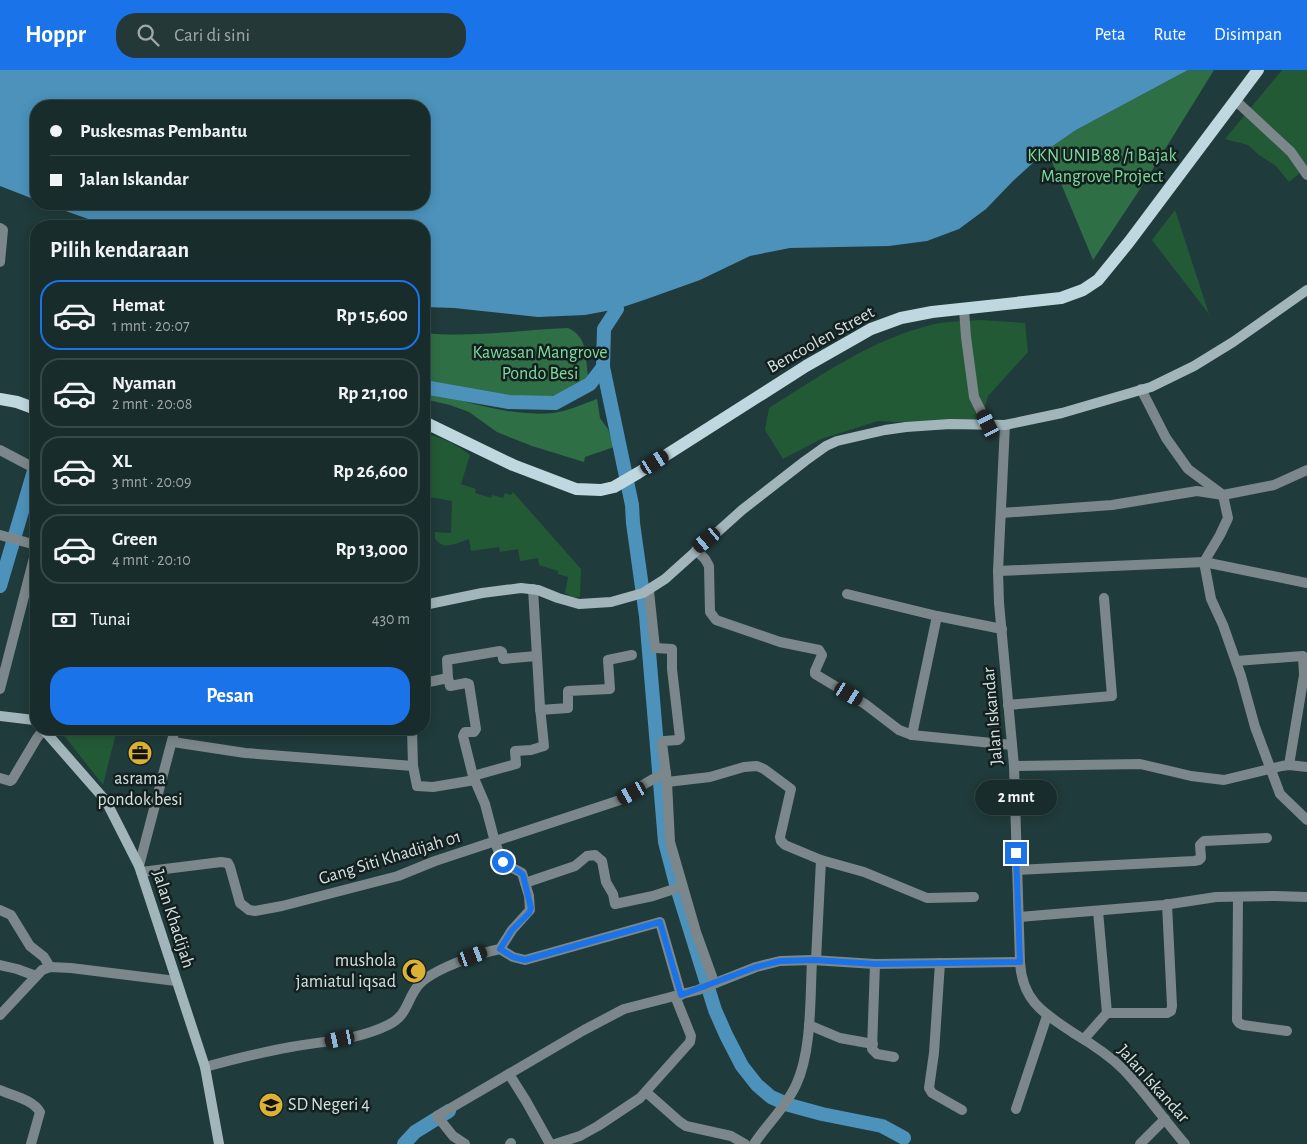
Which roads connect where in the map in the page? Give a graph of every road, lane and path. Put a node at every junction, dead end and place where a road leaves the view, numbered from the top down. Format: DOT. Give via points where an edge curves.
graph roads {
  1 [pos="1258,70"];
  2 [pos="1235,100"];
  3 [pos="1307,176"];
  4 [pos="0,228"];
  5 [pos="0,262"];
  6 [pos="1307,290"];
  7 [pos="964,309"];
  8 [pos="1146,388"];
  9 [pos="0,399"];
  10 [pos="30,407"];
  11 [pos="988,424"];
  12 [pos="430,425"];
  13 [pos="1005,425"];
  14 [pos="0,450"];
  15 [pos="30,466"];
  16 [pos="1307,470"];
  17 [pos="1223,495"];
  18 [pos="1001,513"];
  19 [pos="1,535"];
  20 [pos="30,543"];
  21 [pos="696,550"];
  22 [pos="1204,562"];
  23 [pos="998,571"];
  24 [pos="30,573"];
  25 [pos="1307,583"];
  26 [pos="532,589"];
  27 [pos="644,593"];
  28 [pos="847,594"];
  29 [pos="1104,598"];
  30 [pos="430,604"];
  31 [pos="937,616"];
  32 [pos="1002,628"];
  33 [pos="536,656"];
  34 [pos="632,656"];
  35 [pos="1236,661"];
  36 [pos="448,678"];
  37 [pos="430,682"];
  38 [pos="0,689"];
  39 [pos="1008,705"];
  40 [pos="540,710"];
  41 [pos="0,716"];
  42 [pos="30,720"];
  43 [pos="39,735"];
  44 [pos="49,735"];
  45 [pos="174,735"];
  46 [pos="412,735"];
  47 [pos="912,736"];
  48 [pos="173,742"];
  49 [pos="1012,745"];
  50 [pos="413,766"];
  51 [pos="1014,766"];
  52 [pos="1279,767"];
  53 [pos="1307,767"];
  54 [pos="666,776"];
  55 [pos="0,778"];
  56 [pos="474,778"];
  57 [pos="1307,820"];
  58 [pos="1267,838"];
  59 [pos="495,842"];
  60 [pos="821,860"];
  61 [pos="140,869"];
  62 [pos="1017,870"];
  63 [pos="525,883"];
  64 [pos="674,888"];
  65 [pos="974,897"];
  66 [pos="1238,897"];
  67 [pos="1307,897"];
  68 [pos="1167,904"];
  69 [pos="0,910"];
  70 [pos="1098,911"];
  71 [pos="1019,917"];
  72 [pos="500,949"];
  73 [pos="814,960"];
  74 [pos="1020,962"];
  75 [pos="940,963"];
  76 [pos="875,964"];
  77 [pos="0,965"];
  78 [pos="50,967"];
  79 [pos="36,976"];
  80 [pos="176,981"];
  81 [pos="711,983"];
  82 [pos="677,998"];
  83 [pos="1107,1013"];
  84 [pos="0,1016"];
  85 [pos="1047,1016"];
  86 [pos="809,1025"];
  87 [pos="1288,1031"];
  88 [pos="1084,1039"];
  89 [pos="872,1044"];
  90 [pos="894,1058"];
  91 [pos="205,1067"];
  92 [pos="511,1077"];
  93 [pos="0,1090"];
  94 [pos="646,1092"];
  95 [pos="1016,1109"];
  96 [pos="962,1110"];
  97 [pos="1165,1119"];
  98 [pos="31,1144"];
  99 [pos="219,1144"];
  100 [pos="464,1144"];
  101 [pos="550,1144"];
  102 [pos="555,1144"];
  103 [pos="744,1144"];
  104 [pos="754,1144"];
  105 [pos="1140,1144"];
  106 [pos="1184,1144"];
  1 -- 2 [label="main road, Bencoolen Street"];
  2 -- 3 [label="street" via="1291,152"];
  2 -- 7 [label="main road, Bencoolen Street" via="1098,280 1061,298"];
  4 -- 5 [label="street" via="3,230"];
  6 -- 8 [label="street" via="1194,366"];
  7 -- 11 [label="street" via="974,397"];
  7 -- 12 [label="main road, Bencoolen Street" via="901,318 871,329 806,366 638,473 601,490 568,486 513,466"];
  8 -- 13 [label="street" via="1062,413"];
  8 -- 17 [label="street" via="1166,438 1188,469"];
  9 -- 10 [label="main road"];
  11 -- 13 [label="street"];
  11 -- 21 [label="street" via="906,427 826,446"];
  13 -- 18 [label="street, Jalan Iskandar"];
  14 -- 15 [label="street"];
  16 -- 17 [label="street" via="1274,485"];
  17 -- 18 [label="street" via="1197,491 1112,504"];
  17 -- 22 [label="street" via="1228,518"];
  18 -- 23 [label="street, Jalan Iskandar"];
  19 -- 20 [label="street"];
  21 -- 27 [label="street" via="665,579"];
  21 -- 47 [label="street" via="709,566 710,612 714,619 780,642 819,650 822,655 816,675"];
  22 -- 23 [label="street"];
  22 -- 25 [label="street"];
  22 -- 35 [label="street" via="1211,599"];
  23 -- 32 [label="street, Jalan Iskandar"];
  24 -- 38 [label="street"];
  26 -- 27 [label="street" via="579,604 611,602"];
  26 -- 30 [label="street" via="482,593"];
  26 -- 33 [label="street"];
  27 -- 54 [label="street" via="655,648 672,649 680,738 662,742"];
  28 -- 31 [label="street"];
  29 -- 39 [label="street" via="1112,696"];
  31 -- 32 [label="street"];
  31 -- 47 [label="street"];
  32 -- 39 [label="street, Jalan Iskandar"];
  33 -- 36 [label="street" via="503,659 500,651 447,660"];
  33 -- 40 [label="street"];
  34 -- 40 [label="street" via="608,660 610,689 568,691 568,708"];
  35 -- 52 [label="street" via="1255,727"];
  35 -- 52 [label="street" via="1303,656 1304,675"];
  36 -- 37 [label="street"];
  36 -- 56 [label="street" via="450,686 466,683 469,686 476,730 465,732 463,736"];
  39 -- 49 [label="street, Jalan Iskandar"];
  40 -- 56 [label="street" via="544,746 515,751 516,764"];
  41 -- 42 [label="street"];
  43 -- 55 [label="street" via="12,780"];
  44 -- 61 [label="street, Jalan Khadijah" via="106,800"];
  45 -- 48 [label="street"];
  46 -- 50 [label="street"];
  47 -- 49 [label="street"];
  48 -- 50 [label="street" via="246,753"];
  48 -- 61 [label="street"];
  49 -- 51 [label="street, Jalan Iskandar"];
  50 -- 56 [label="street" via="416,784 420,787 445,786"];
  51 -- 52 [label="street" via="1140,764 1224,780"];
  51 -- 62 [label="street, Jalan Iskandar"];
  52 -- 53 [label="street"];
  52 -- 57 [label="street" via="1280,794"];
  54 -- 59 [label="street, Gang Siti Khadijah 01" via="653,778 620,800"];
  54 -- 60 [label="street, Gang Siti Khadijah 01" via="710,777 744,767 764,769 791,790 781,841"];
  54 -- 81 [label="street" via="670,842"];
  56 -- 59 [label="street"];
  58 -- 62 [label="street" via="1204,842 1200,844 1201,858 1194,861"];
  59 -- 61 [label="street, Gang Siti Khadijah 01" via="398,876 255,911 240,903 228,863"];
  59 -- 63 [label="street" via="503,862 520,872"];
  60 -- 65 [label="street" via="864,872 926,898"];
  60 -- 73 [label="street"];
  61 -- 80 [label="street, Jalan Khadijah"];
  62 -- 71 [label="street, Jalan Iskandar"];
  63 -- 64 [label="street" via="575,866 587,856 595,855 602,861 615,904"];
  63 -- 72 [label="street" via="530,910"];
  66 -- 67 [label="street"];
  66 -- 68 [label="street"];
  66 -- 87 [label="street" via="1238,1022"];
  68 -- 70 [label="street"];
  68 -- 83 [label="street" via="1171,1011"];
  69 -- 78 [label="street" via="11,915 26,940"];
  70 -- 71 [label="street"];
  70 -- 83 [label="street"];
  71 -- 74 [label="street, Jalan Iskandar"];
  72 -- 82 [label="street" via="525,960 660,922"];
  72 -- 91 [label="street" via="484,952 437,973 417,987 400,1017 376,1031 249,1055"];
  73 -- 76 [label="street"];
  73 -- 81 [label="street" via="780,961"];
  73 -- 86 [label="street"];
  74 -- 75 [label="street"];
  74 -- 85 [label="street, Jalan Iskandar" via="1026,991"];
  75 -- 76 [label="street"];
  75 -- 96 [label="street" via="934,1053 928,1088"];
  76 -- 89 [label="street"];
  77 -- 79 [label="street"];
  78 -- 79 [label="street"];
  78 -- 80 [label="street"];
  79 -- 84 [label="street"];
  80 -- 91 [label="street, Jalan Khadijah"];
  81 -- 82 [label="street"];
  82 -- 92 [label="street" via="624,1009 584,1030"];
  82 -- 94 [label="street" via="691,1040"];
  83 -- 88 [label="street"];
  85 -- 88 [label="street, Jalan Iskandar"];
  85 -- 95 [label="street"];
  86 -- 89 [label="street" via="840,1038"];
  86 -- 104 [label="street" via="801,1073 795,1086"];
  88 -- 97 [label="street, Jalan Iskandar" via="1124,1070"];
  89 -- 90 [label="street" via="874,1053"];
  91 -- 99 [label="street, Jalan Khadijah"];
  92 -- 100 [label="street" via="438,1118"];
  92 -- 101 [label="street"];
  93 -- 98 [label="street" via="21,1098 40,1112"];
  94 -- 102 [label="street" via="598,1126"];
  94 -- 103 [label="street" via="686,1126 731,1136"];
  97 -- 105 [label="street"];
  97 -- 106 [label="street, Jalan Iskandar"];
}
